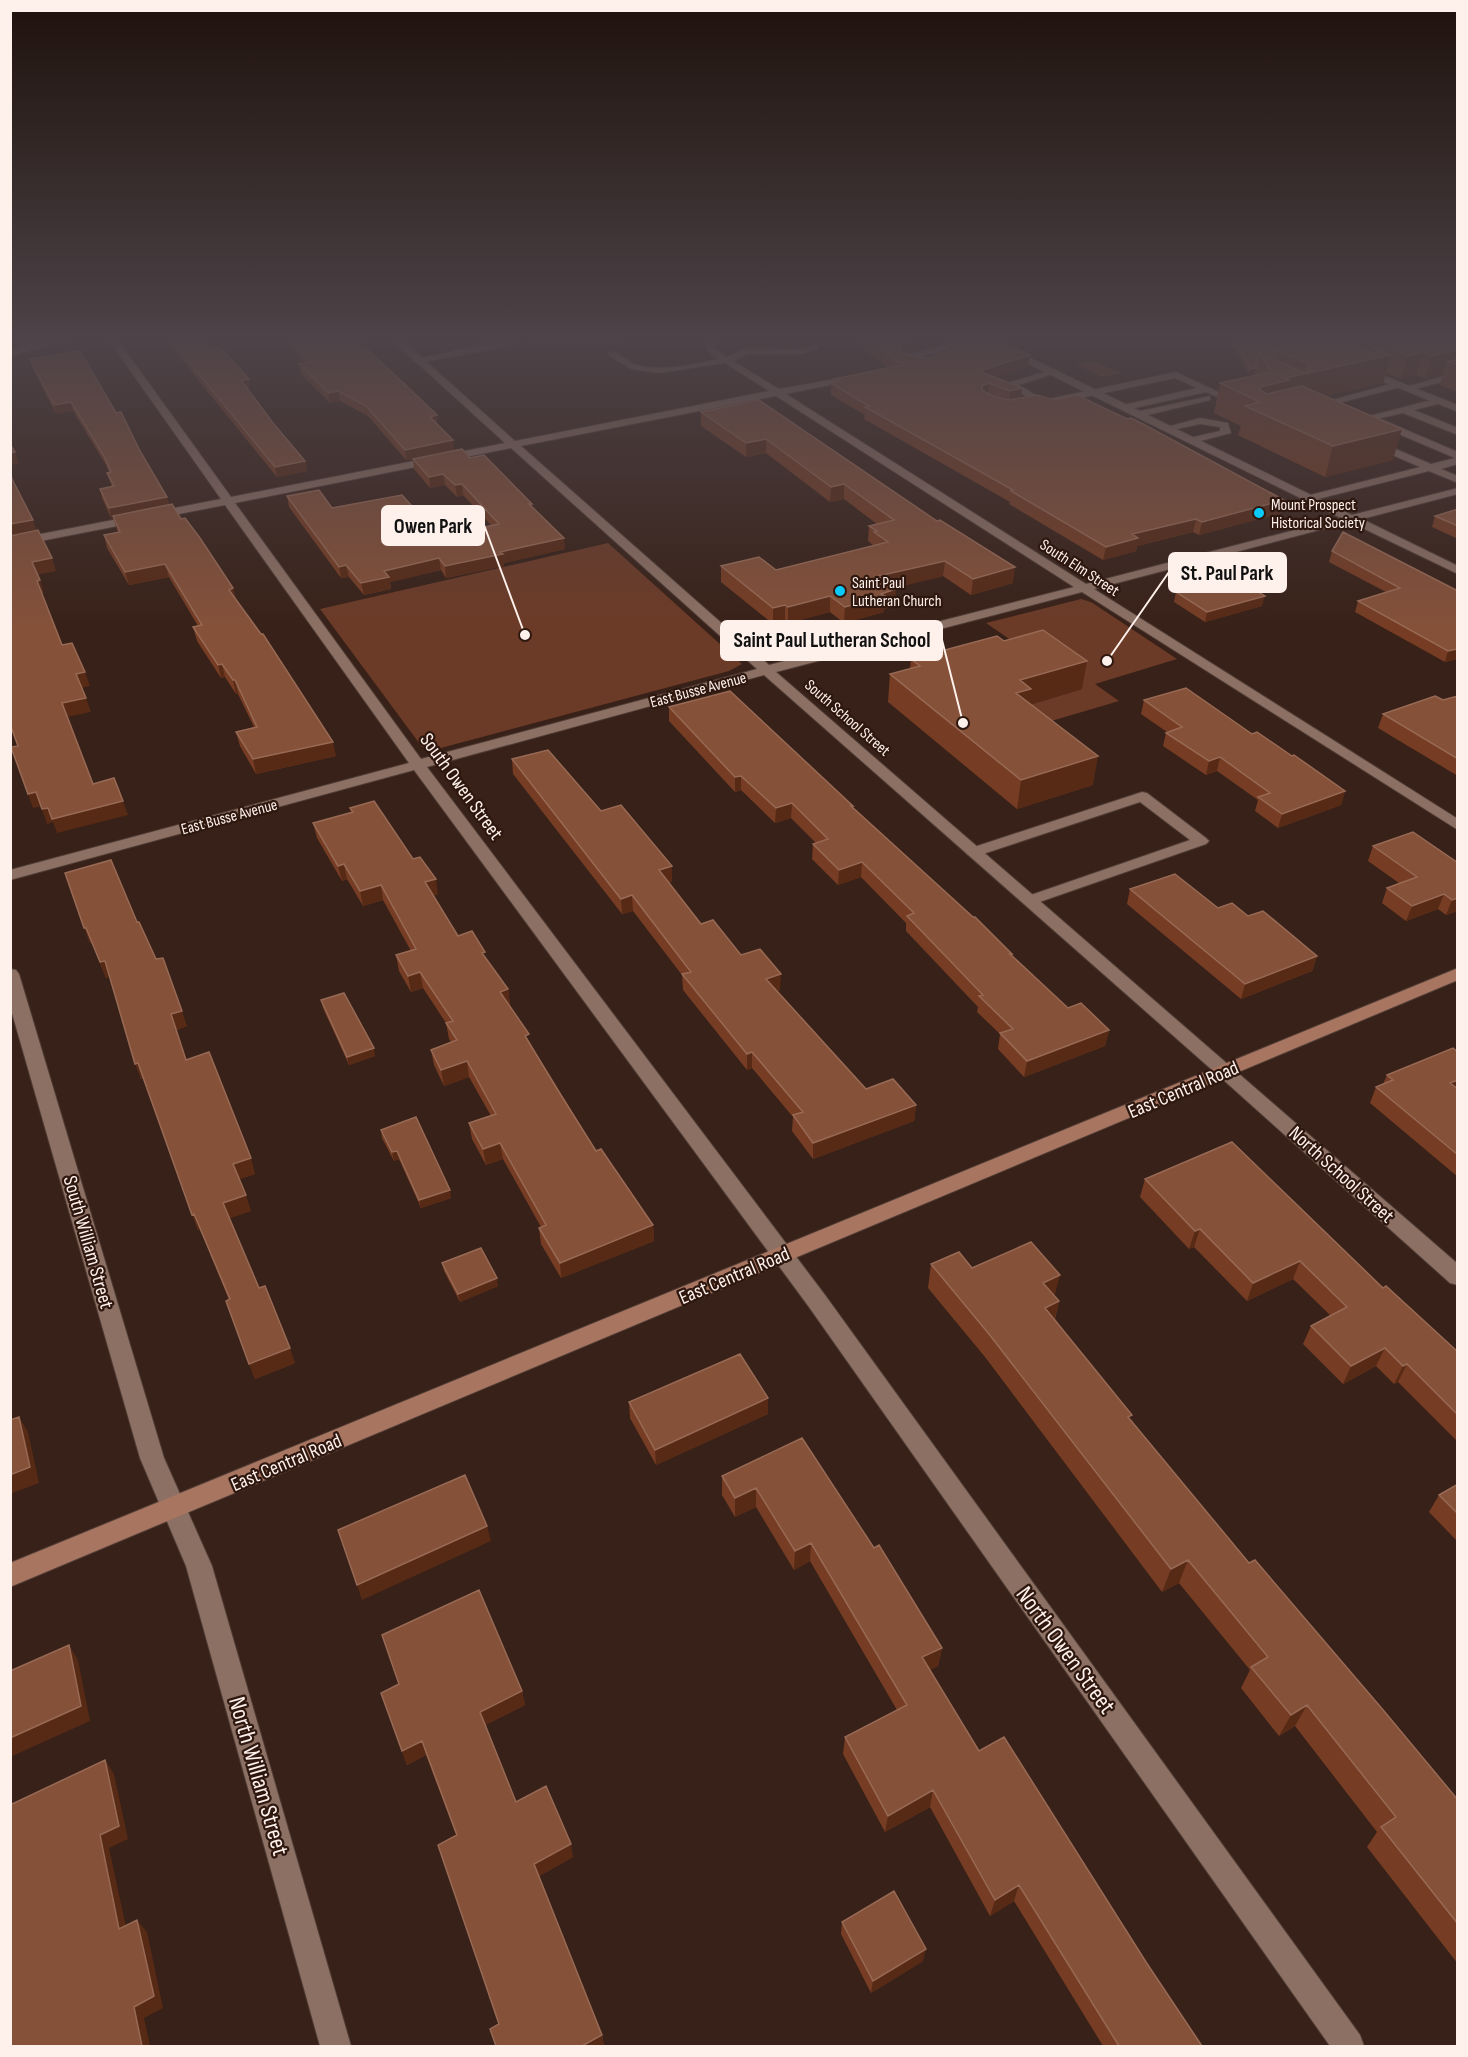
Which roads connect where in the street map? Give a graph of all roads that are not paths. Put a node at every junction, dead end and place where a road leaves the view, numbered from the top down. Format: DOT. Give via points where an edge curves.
graph roads {
  1 [pos="181,435"];
  2 [pos="502,435"];
  3 [pos="563,435"];
  4 [pos="844,435"];
  5 [pos="1183,435"];
  6 [pos="1217,435"];
  7 [pos="1409,435"];
  8 [pos="1193,440"];
  9 [pos="1367,440"];
  10 [pos="513,445"];
  11 [pos="1458,456"];
  12 [pos="1458,461"];
  13 [pos="1430,468"];
  14 [pos="1458,480"];
  15 [pos="1458,491"];
  16 [pos="1310,498"];
  17 [pos="228,501"];
  18 [pos="1351,518"];
  19 [pos="10,544"];
  20 [pos="1458,571"];
  21 [pos="1082,588"];
  22 [pos="766,670"];
  23 [pos="418,765"];
  24 [pos="1458,826"];
  25 [pos="974,852"];
  26 [pos="10,874"];
  27 [pos="1031,900"];
  28 [pos="1458,973"];
  29 [pos="10,974"];
  30 [pos="1226,1071"];
  31 [pos="781,1255"];
  32 [pos="1458,1277"];
  33 [pos="173,1508"];
  34 [pos="10,1575"];
  35 [pos="336,2046"];
  36 [pos="1349,2046"];
  1 -- 17 [label="street, South Owen Street"];
  2 -- 10 [label="street, South School Street"];
  3 -- 10 [label="street"];
  4 -- 21 [label="street, South Elm Street"];
  5 -- 8 [label="street"];
  6 -- 8 [label="street"];
  7 -- 11 [label="street"];
  8 -- 16 [label="street"];
  9 -- 13 [label="street"];
  10 -- 17 [label="street"];
  10 -- 22 [label="street, South School Street"];
  12 -- 13 [label="street"];
  13 -- 14 [label="street"];
  13 -- 16 [label="street"];
  15 -- 18 [label="street, East Busse Avenue"];
  16 -- 18 [label="street"];
  17 -- 19 [label="street"];
  17 -- 23 [label="street, South Owen Street"];
  18 -- 20 [label="street"];
  18 -- 21 [label="street, East Busse Avenue"];
  21 -- 22 [label="street, East Busse Avenue"];
  21 -- 24 [label="street, South Elm Street"];
  22 -- 23 [label="street, East Busse Avenue"];
  22 -- 25 [label="street, South School Street"];
  23 -- 26 [label="street, East Busse Avenue"];
  23 -- 31 [label="street, South Owen Street"];
  25 -- 27 [label="street, South School Street"];
  25 -- 27 [label="street" via="1142,796 1201,841"];
  27 -- 30 [label="street, South School Street"];
  28 -- 30 [label="main road, East Central Road"];
  29 -- 33 [label="street, South William Street" via="152,1458"];
  30 -- 31 [label="main road, East Central Road"];
  30 -- 32 [label="street, North School Street"];
  31 -- 33 [label="main road, East Central Road"];
  31 -- 36 [label="street, North Owen Street"];
  33 -- 34 [label="main road, East Central Road"];
  33 -- 35 [label="street, North William Street" via="199,1566"];
}
